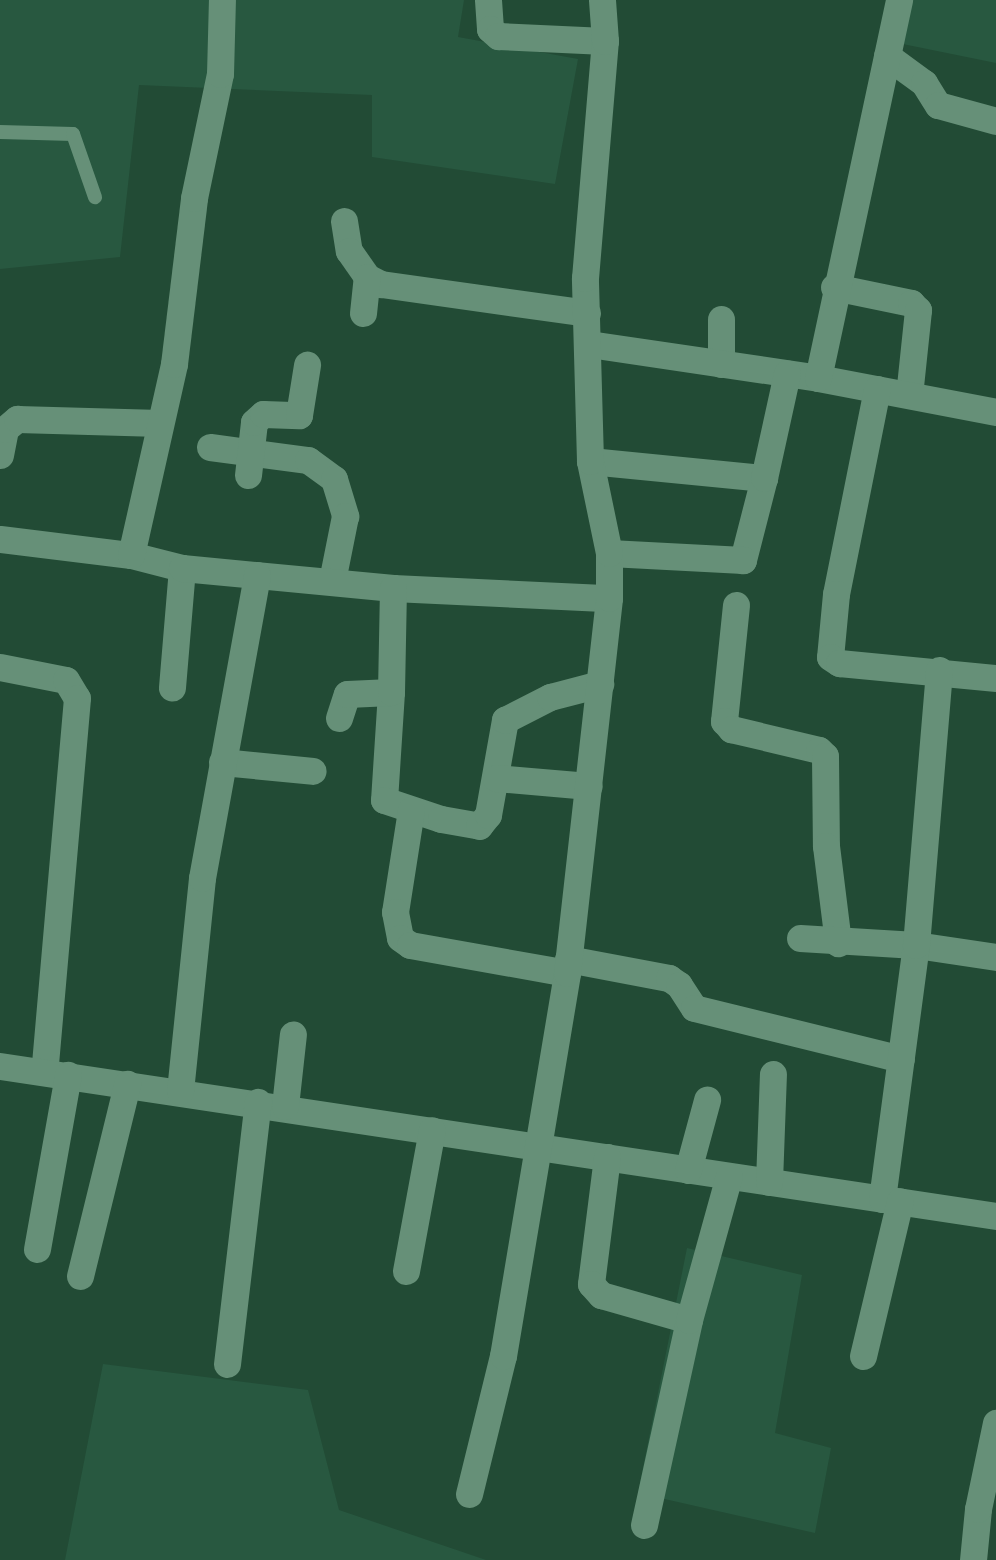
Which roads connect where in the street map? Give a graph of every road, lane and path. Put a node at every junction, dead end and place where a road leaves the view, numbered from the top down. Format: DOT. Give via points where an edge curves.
graph roads {
  1 [pos="222,0"];
  2 [pos="488,0"];
  3 [pos="602,0"];
  4 [pos="900,0"];
  5 [pos="605,41"];
  6 [pos="887,56"];
  7 [pos="996,121"];
  8 [pos="0,132"];
  9 [pos="95,197"];
  10 [pos="344,221"];
  11 [pos="367,277"];
  12 [pos="834,287"];
  13 [pos="363,313"];
  14 [pos="587,313"];
  15 [pos="721,319"];
  16 [pos="589,344"];
  17 [pos="721,364"];
  18 [pos="307,365"];
  19 [pos="787,373"];
  20 [pos="818,378"];
  21 [pos="878,389"];
  22 [pos="909,395"];
  23 [pos="996,412"];
  24 [pos="160,423"];
  25 [pos="4,424"];
  26 [pos="210,447"];
  27 [pos="0,456"];
  28 [pos="590,460"];
  29 [pos="249,464"];
  30 [pos="764,478"];
  31 [pos="0,539"];
  32 [pos="609,553"];
  33 [pos="131,555"];
  34 [pos="182,568"];
  35 [pos="257,575"];
  36 [pos="332,581"];
  37 [pos="393,588"];
  38 [pos="609,598"];
  39 [pos="736,605"];
  40 [pos="0,667"];
  41 [pos="939,670"];
  42 [pos="996,678"];
  43 [pos="600,684"];
  44 [pos="172,688"];
  45 [pos="391,692"];
  46 [pos="339,718"];
  47 [pos="222,762"];
  48 [pos="313,771"];
  49 [pos="496,778"];
  50 [pos="589,786"];
  51 [pos="411,810"];
  52 [pos="800,938"];
  53 [pos="838,943"];
  54 [pos="916,945"];
  55 [pos="996,957"];
  56 [pos="567,966"];
  57 [pos="293,1034"];
  58 [pos="901,1059"];
  59 [pos="0,1066"];
  60 [pos="56,1074"];
  61 [pos="773,1074"];
  62 [pos="127,1084"];
  63 [pos="180,1091"];
  64 [pos="707,1100"];
  65 [pos="258,1102"];
  66 [pos="285,1106"];
  67 [pos="432,1130"];
  68 [pos="537,1146"];
  69 [pos="608,1157"];
  70 [pos="688,1170"];
  71 [pos="729,1176"];
  72 [pos="768,1182"];
  73 [pos="891,1200"];
  74 [pos="996,1216"];
  75 [pos="37,1249"];
  76 [pos="406,1271"];
  77 [pos="80,1276"];
  78 [pos="689,1320"];
  79 [pos="863,1356"];
  80 [pos="227,1364"];
  81 [pos="996,1424"];
  82 [pos="991,1474"];
  83 [pos="469,1494"];
  84 [pos="644,1525"];
  85 [pos="973,1560"];
  1 -- 24 [label="street" via="220,74 194,198 174,364"];
  2 -- 5 [label="street" via="490,29 498,36"];
  3 -- 5 [label="street"];
  4 -- 6 [label="street"];
  5 -- 14 [label="street" via="585,278"];
  6 -- 7 [label="street" via="924,83 938,105"];
  6 -- 12 [label="street"];
  8 -- 9 [label="lane" via="73,134"];
  10 -- 11 [label="street" via="349,251"];
  11 -- 13 [label="street"];
  11 -- 14 [label="street" via="392,286"];
  12 -- 20 [label="street"];
  12 -- 22 [label="street" via="911,303 918,310"];
  14 -- 16 [label="street"];
  15 -- 17 [label="street"];
  16 -- 17 [label="street"];
  16 -- 28 [label="street"];
  17 -- 19 [label="street"];
  18 -- 29 [label="street" via="299,415 257,417"];
  19 -- 20 [label="street"];
  19 -- 30 [label="street"];
  20 -- 21 [label="street"];
  21 -- 22 [label="street"];
  21 -- 41 [label="street" via="836,594 829,654 839,663"];
  22 -- 23 [label="street"];
  24 -- 25 [label="street" via="17,419"];
  24 -- 33 [label="street"];
  25 -- 27 [label="street"];
  26 -- 29 [label="street"];
  28 -- 30 [label="street"];
  28 -- 32 [label="street"];
  29 -- 36 [label="street" via="308,460 334,479 345,516"];
  30 -- 32 [label="street" via="743,560"];
  31 -- 33 [label="street"];
  32 -- 38 [label="street"];
  33 -- 34 [label="street"];
  34 -- 35 [label="street"];
  34 -- 44 [label="street"];
  35 -- 36 [label="street"];
  35 -- 47 [label="street"];
  36 -- 37 [label="street"];
  37 -- 38 [label="street"];
  37 -- 45 [label="street"];
  38 -- 43 [label="street"];
  39 -- 53 [label="street" via="724,721 730,729 824,753 826,846"];
  40 -- 60 [label="street" via="66,680 77,698"];
  41 -- 42 [label="street"];
  41 -- 54 [label="street"];
  43 -- 49 [label="street" via="550,697 510,716 502,725"];
  43 -- 50 [label="street"];
  45 -- 46 [label="street" via="347,694"];
  45 -- 51 [label="street" via="382,795 388,803"];
  47 -- 48 [label="street"];
  47 -- 63 [label="street" via="202,878"];
  49 -- 50 [label="street"];
  49 -- 51 [label="street" via="482,825"];
  50 -- 56 [label="street"];
  51 -- 56 [label="street" via="395,912 400,938 410,945"];
  52 -- 53 [label="street"];
  53 -- 54 [label="street"];
  54 -- 55 [label="street"];
  54 -- 58 [label="street"];
  56 -- 58 [label="street" via="669,978 680,985 694,1008"];
  56 -- 68 [label="street"];
  57 -- 66 [label="street"];
  58 -- 73 [label="street"];
  59 -- 60 [label="street"];
  60 -- 62 [label="street"];
  60 -- 75 [label="street"];
  61 -- 72 [label="street"];
  62 -- 63 [label="street"];
  62 -- 77 [label="street"];
  63 -- 65 [label="street"];
  64 -- 70 [label="street"];
  65 -- 66 [label="street"];
  65 -- 80 [label="street"];
  66 -- 67 [label="street"];
  67 -- 68 [label="street"];
  67 -- 76 [label="street"];
  68 -- 69 [label="street"];
  68 -- 83 [label="street" via="503,1356"];
  69 -- 70 [label="street"];
  69 -- 78 [label="street" via="591,1284 601,1295"];
  70 -- 71 [label="street"];
  71 -- 72 [label="street"];
  71 -- 78 [label="street"];
  72 -- 73 [label="street"];
  73 -- 74 [label="street"];
  73 -- 79 [label="street"];
  78 -- 84 [label="street"];
  81 -- 82 [label="street"];
  82 -- 85 [label="street"];
}
